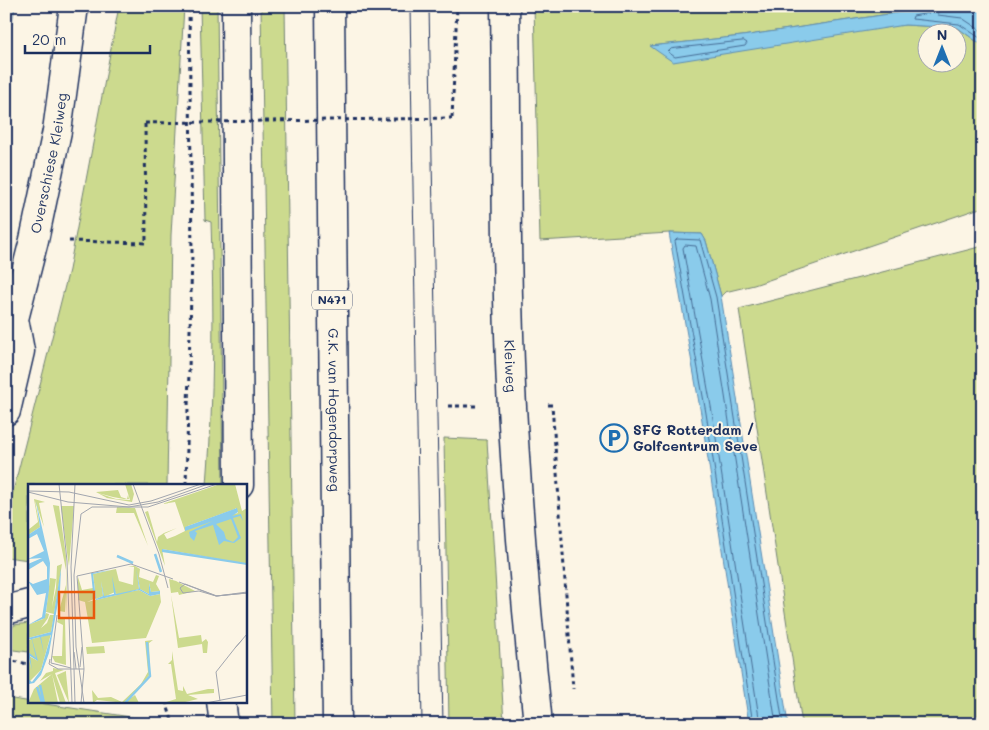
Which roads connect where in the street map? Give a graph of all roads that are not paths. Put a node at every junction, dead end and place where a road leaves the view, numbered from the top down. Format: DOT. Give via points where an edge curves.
graph roads {
  1 [pos="74,6"];
  2 [pos="236,6"];
  3 [pos="330,6"];
  4 [pos="505,6"];
  5 [pos="10,323"];
  6 [pos="6,411"];
  7 [pos="239,484"];
  8 [pos="28,604"];
  9 [pos="6,610"];
  10 [pos="221,702"];
  11 [pos="241,702"];
  12 [pos="224,724"];
  13 [pos="241,724"];
  14 [pos="337,724"];
  15 [pos="538,724"];
  1 -- 5 [label="main road, Overschiese Kleiweg" via="57,131 34,240"];
  2 -- 7 [label="main road"];
  3 -- 14 [label="main road, G.K. van Hogendorpweg / N471"];
  4 -- 15 [label="main road, Kleiweg" via="512,406 522,562"];
  5 -- 6 [label="main road, Overschiese Kleiweg" via="20,351"];
  8 -- 9 [label="main road"];
  10 -- 12 [label="main road"];
  11 -- 13 [label="main road"];
}
